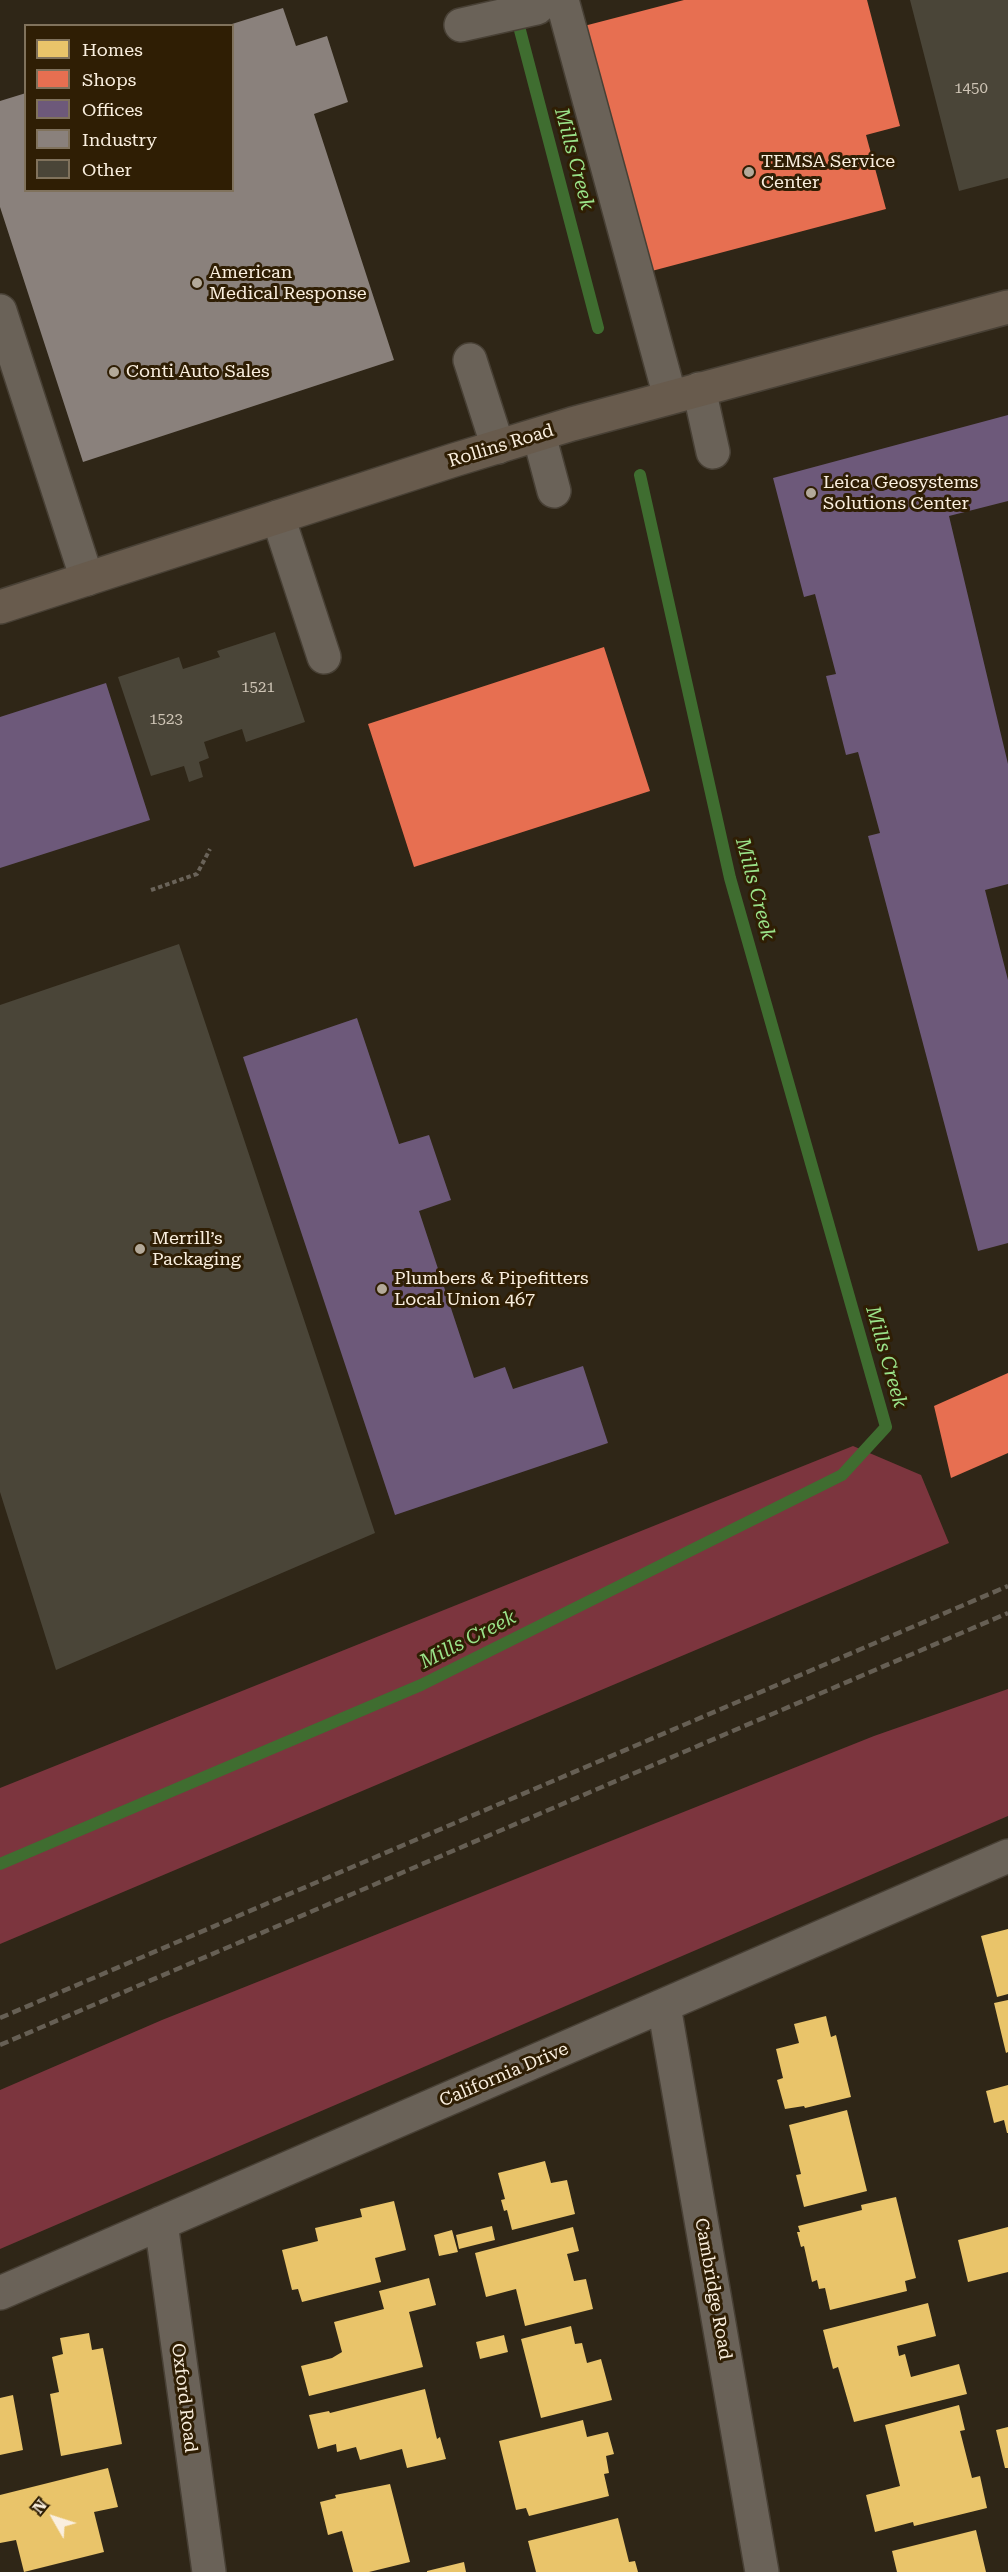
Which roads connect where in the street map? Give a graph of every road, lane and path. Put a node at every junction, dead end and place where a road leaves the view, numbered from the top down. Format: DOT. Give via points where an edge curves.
graph roads {
  1 [pos="548,3"];
  2 [pos="461,25"];
  3 [pos="1008,307"];
  4 [pos="0,311"];
  5 [pos="470,360"];
  6 [pos="684,393"];
  7 [pos="539,435"];
  8 [pos="498,447"];
  9 [pos="712,452"];
  10 [pos="554,491"];
  11 [pos="278,517"];
  12 [pos="87,579"];
  13 [pos="0,607"];
  14 [pos="324,657"];
  15 [pos="210,849"];
  16 [pos="151,890"];
  17 [pos="1008,1857"];
  18 [pos="664,2006"];
  19 [pos="161,2223"];
  20 [pos="0,2293"];
  21 [pos="209,2572"];
  22 [pos="762,2572"];
  1 -- 2 [label="street"];
  1 -- 6 [label="street" via="643,296"];
  3 -- 6 [label="main road, Rollins Road"];
  4 -- 12 [label="street"];
  5 -- 8 [label="street"];
  6 -- 7 [label="main road, Rollins Road"];
  6 -- 9 [label="street"];
  7 -- 8 [label="main road, Rollins Road"];
  7 -- 10 [label="street"];
  8 -- 11 [label="main road, Rollins Road"];
  11 -- 12 [label="main road, Rollins Road"];
  11 -- 14 [label="street"];
  12 -- 13 [label="main road, Rollins Road"];
  15 -- 16 [label="path" via="197,874"];
  17 -- 18 [label="street, California Drive"];
  18 -- 19 [label="street, California Drive"];
  18 -- 22 [label="street, Cambridge Road"];
  19 -- 20 [label="street, California Drive"];
  19 -- 21 [label="street, Oxford Road"];
}
